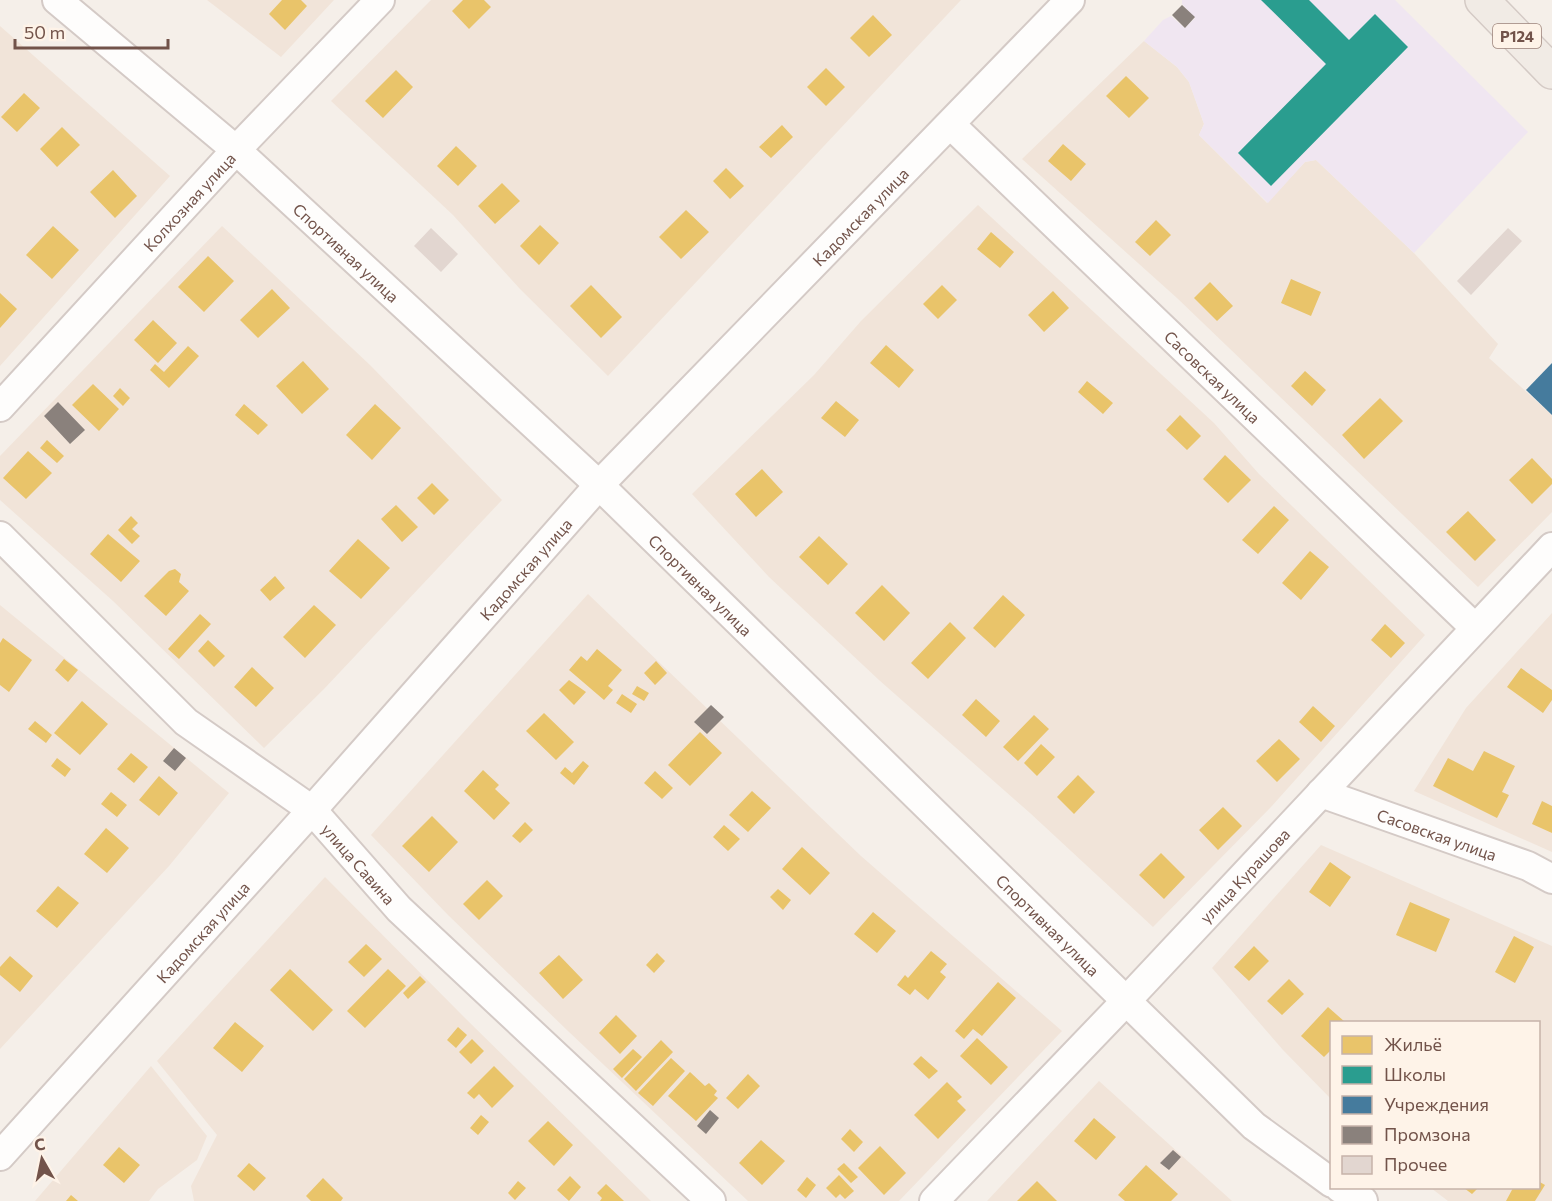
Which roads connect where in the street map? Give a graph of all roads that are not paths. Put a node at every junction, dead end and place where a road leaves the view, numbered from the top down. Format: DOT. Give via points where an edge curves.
graph roads {
  1 [pos="57,0"];
  2 [pos="380,0"];
  3 [pos="1070,0"];
  4 [pos="1482,0"];
  5 [pos="1552,72"];
  6 [pos="951,124"];
  7 [pos="236,150"];
  8 [pos="0,407"];
  9 [pos="599,485"];
  10 [pos="0,536"];
  11 [pos="1552,547"];
  12 [pos="1474,627"];
  13 [pos="1321,793"];
  14 [pos="312,810"];
  15 [pos="1552,879"];
  16 [pos="1127,1000"];
  17 [pos="0,1155"];
  18 [pos="1330,1182"];
  19 [pos="1342,1189"];
  20 [pos="711,1201"];
  21 [pos="934,1201"];
  22 [pos="1363,1201"];
  1 -- 7 [label="street, Спортивная улица"];
  2 -- 7 [label="street, Колхозная улица"];
  3 -- 6 [label="street, Кадомская улица"];
  4 -- 5 [label="main road, Р124"];
  6 -- 9 [label="street, Кадомская улица"];
  6 -- 12 [label="street, Сасовская улица"];
  7 -- 8 [label="street, Колхозная улица"];
  7 -- 9 [label="street, Спортивная улица"];
  9 -- 14 [label="street, Кадомская улица"];
  9 -- 16 [label="street, Спортивная улица"];
  10 -- 14 [label="street, улица Савина" via="186,722"];
  11 -- 12 [label="street, улица Курашова"];
  12 -- 13 [label="street, улица Курашова"];
  13 -- 15 [label="street, Сасовская улица" via="1528,866"];
  13 -- 16 [label="street, улица Курашова"];
  14 -- 17 [label="street, Кадомская улица"];
  14 -- 20 [label="street, улица Савина" via="399,909"];
  16 -- 18 [label="street, Спортивная улица" via="1254,1126"];
  16 -- 21 [label="street, улица Курашова"];
  19 -- 22 [label="street"];
}
